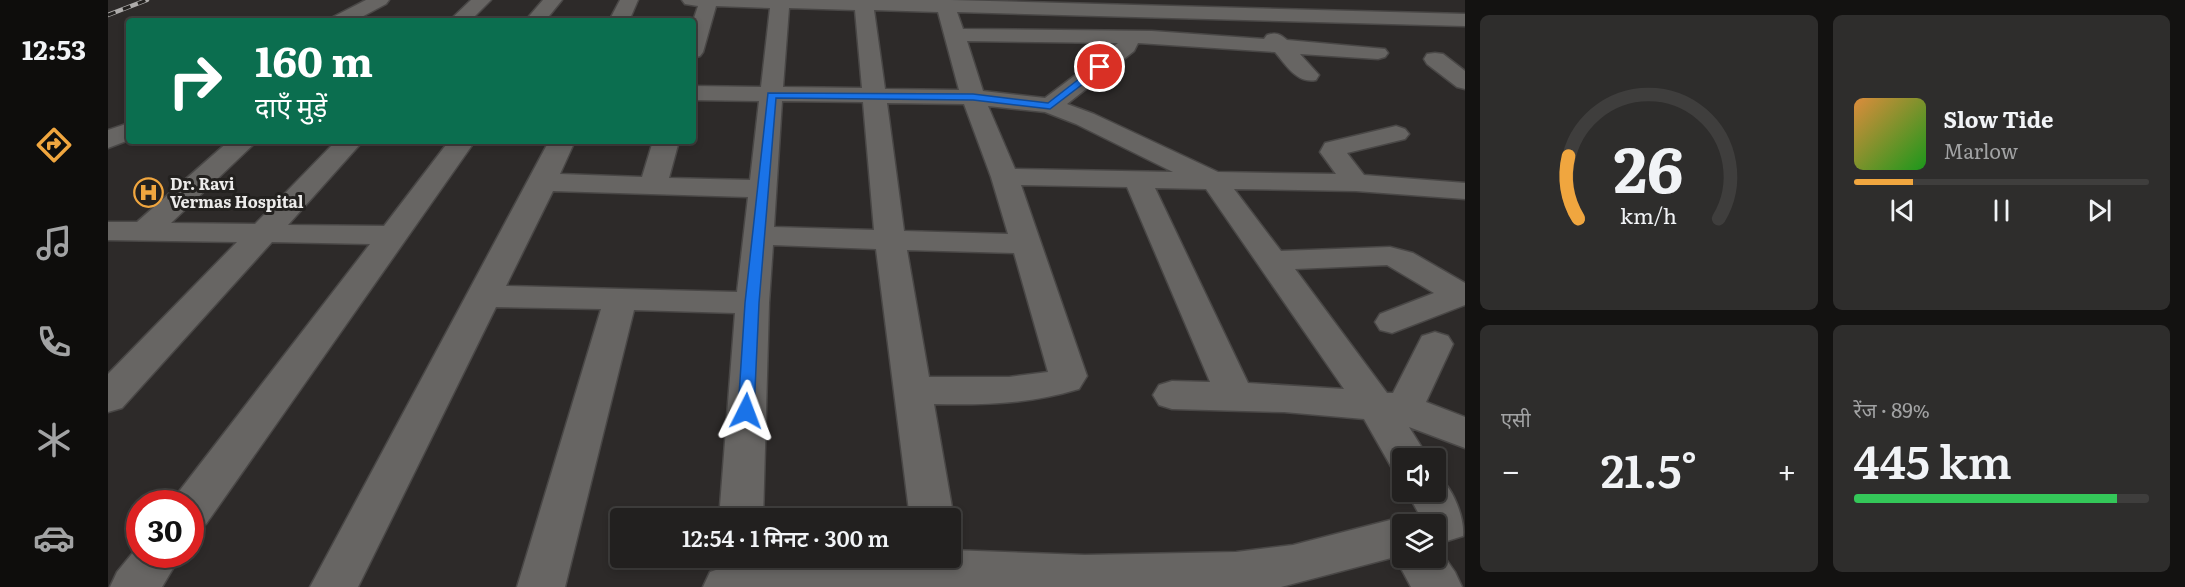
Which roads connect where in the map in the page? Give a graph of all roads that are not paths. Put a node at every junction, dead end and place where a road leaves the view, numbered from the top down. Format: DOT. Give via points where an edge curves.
graph roads {
  1 [pos="380,0"];
  2 [pos="482,0"];
  3 [pos="553,0"];
  4 [pos="629,0"];
  5 [pos="691,0"];
  6 [pos="709,0"];
  7 [pos="1311,0"];
  8 [pos="790,2"];
  9 [pos="944,3"];
  10 [pos="864,4"];
  11 [pos="1069,5"];
  12 [pos="1166,7"];
  13 [pos="1252,8"];
  14 [pos="1335,15"];
  15 [pos="346,18"];
  16 [pos="462,18"];
  17 [pos="538,18"];
  18 [pos="620,18"];
  19 [pos="1465,20"];
  20 [pos="955,35"];
  21 [pos="1130,37"];
  22 [pos="696,42"];
  23 [pos="1283,47"];
  24 [pos="1378,53"];
  25 [pos="1114,57"];
  26 [pos="1150,58"];
  27 [pos="1173,59"];
  28 [pos="1435,59"];
  29 [pos="1221,61"];
  30 [pos="1308,75"];
  31 [pos="1465,82"];
  32 [pos="696,93"];
  33 [pos="771,95"];
  34 [pos="873,96"];
  35 [pos="973,97"];
  36 [pos="1050,106"];
  37 [pos="126,131"];
  38 [pos="1396,134"];
  39 [pos="108,140"];
  40 [pos="241,144"];
  41 [pos="347,144"];
  42 [pos="460,144"];
  43 [pos="561,144"];
  44 [pos="665,144"];
  45 [pos="1005,177"];
  46 [pos="1137,180"];
  47 [pos="1215,181"];
  48 [pos="543,182"];
  49 [pos="1356,183"];
  50 [pos="653,186"];
  51 [pos="763,189"];
  52 [pos="1465,191"];
  53 [pos="108,231"];
  54 [pos="144,232"];
  55 [pos="263,234"];
  56 [pos="393,235"];
  57 [pos="758,236"];
  58 [pos="890,240"];
  59 [pos="1026,244"];
  60 [pos="1272,261"];
  61 [pos="1463,294"];
  62 [pos="484,296"];
  63 [pos="620,300"];
  64 [pos="752,303"];
  65 [pos="1392,322"];
  66 [pos="1435,344"];
  67 [pos="911,390"];
  68 [pos="1172,395"];
  69 [pos="1235,396"];
  70 [pos="108,398"];
  71 [pos="1390,408"];
  72 [pos="1465,433"];
  73 [pos="1404,448"];
  74 [pos="204,492"];
  75 [pos="742,508"];
  76 [pos="930,508"];
  77 [pos="1392,539"];
  78 [pos="148,568"];
  79 [pos="889,568"];
  80 [pos="961,568"];
  81 [pos="1425,568"];
  82 [pos="734,577"];
  83 [pos="1087,582"];
  84 [pos="134,587"];
  85 [pos="334,587"];
  86 [pos="541,587"];
  87 [pos="1438,587"];
  1 -- 15 [label="street"];
  2 -- 16 [label="street"];
  3 -- 17 [label="street"];
  4 -- 18 [label="street"];
  5 -- 6 [label="street"];
  6 -- 8 [label="street"];
  6 -- 22 [label="street"];
  7 -- 14 [label="street"];
  8 -- 10 [label="street"];
  8 -- 33 [label="street"];
  9 -- 10 [label="street"];
  9 -- 11 [label="street"];
  9 -- 20 [label="street"];
  10 -- 34 [label="street"];
  11 -- 12 [label="street"];
  12 -- 13 [label="street"];
  13 -- 14 [label="street" via="1278,15"];
  13 -- 23 [label="street"];
  14 -- 19 [label="street"];
  20 -- 21 [label="street"];
  20 -- 35 [label="street"];
  21 -- 23 [label="street"];
  21 -- 25 [label="street" via="1127,47"];
  23 -- 24 [label="street"];
  23 -- 30 [label="street"];
  25 -- 26 [label="street"];
  25 -- 36 [label="street"];
  27 -- 29 [label="street"];
  28 -- 31 [label="street"];
  32 -- 33 [label="street"];
  33 -- 34 [label="street"];
  33 -- 51 [label="street"];
  34 -- 35 [label="street"];
  34 -- 58 [label="street"];
  35 -- 36 [label="street"];
  35 -- 45 [label="street"];
  36 -- 47 [label="street"];
  37 -- 39 [label="street"];
  38 -- 49 [label="street" via="1334,148"];
  40 -- 54 [label="street"];
  41 -- 55 [label="street"];
  42 -- 56 [label="street"];
  43 -- 48 [label="street"];
  44 -- 50 [label="street"];
  45 -- 46 [label="street"];
  45 -- 59 [label="street"];
  46 -- 47 [label="street"];
  46 -- 69 [label="street"];
  47 -- 49 [label="street"];
  47 -- 60 [label="street"];
  48 -- 50 [label="street"];
  48 -- 62 [label="street"];
  49 -- 52 [label="street"];
  50 -- 51 [label="street"];
  51 -- 57 [label="street"];
  53 -- 54 [label="street"];
  54 -- 55 [label="street"];
  55 -- 56 [label="street"];
  55 -- 70 [label="street"];
  56 -- 74 [label="street"];
  57 -- 58 [label="street"];
  57 -- 64 [label="street"];
  58 -- 59 [label="street"];
  58 -- 67 [label="street"];
  59 -- 67 [label="street" via="1068,376 1066,380 1016,389"];
  60 -- 61 [label="street" via="1390,256"];
  60 -- 71 [label="street"];
  61 -- 65 [label="street"];
  62 -- 63 [label="street"];
  62 -- 85 [label="street"];
  63 -- 64 [label="street"];
  63 -- 86 [label="street"];
  64 -- 75 [label="street"];
  66 -- 71 [label="street"];
  67 -- 76 [label="street"];
  68 -- 69 [label="street"];
  69 -- 71 [label="street"];
  71 -- 72 [label="street"];
  71 -- 73 [label="street"];
  77 -- 83 [label="street" via="1293,565 1236,573"];
  78 -- 84 [label="street"];
  79 -- 82 [label="street" via="817,569"];
  80 -- 83 [label="street"];
  81 -- 87 [label="street"];
}
